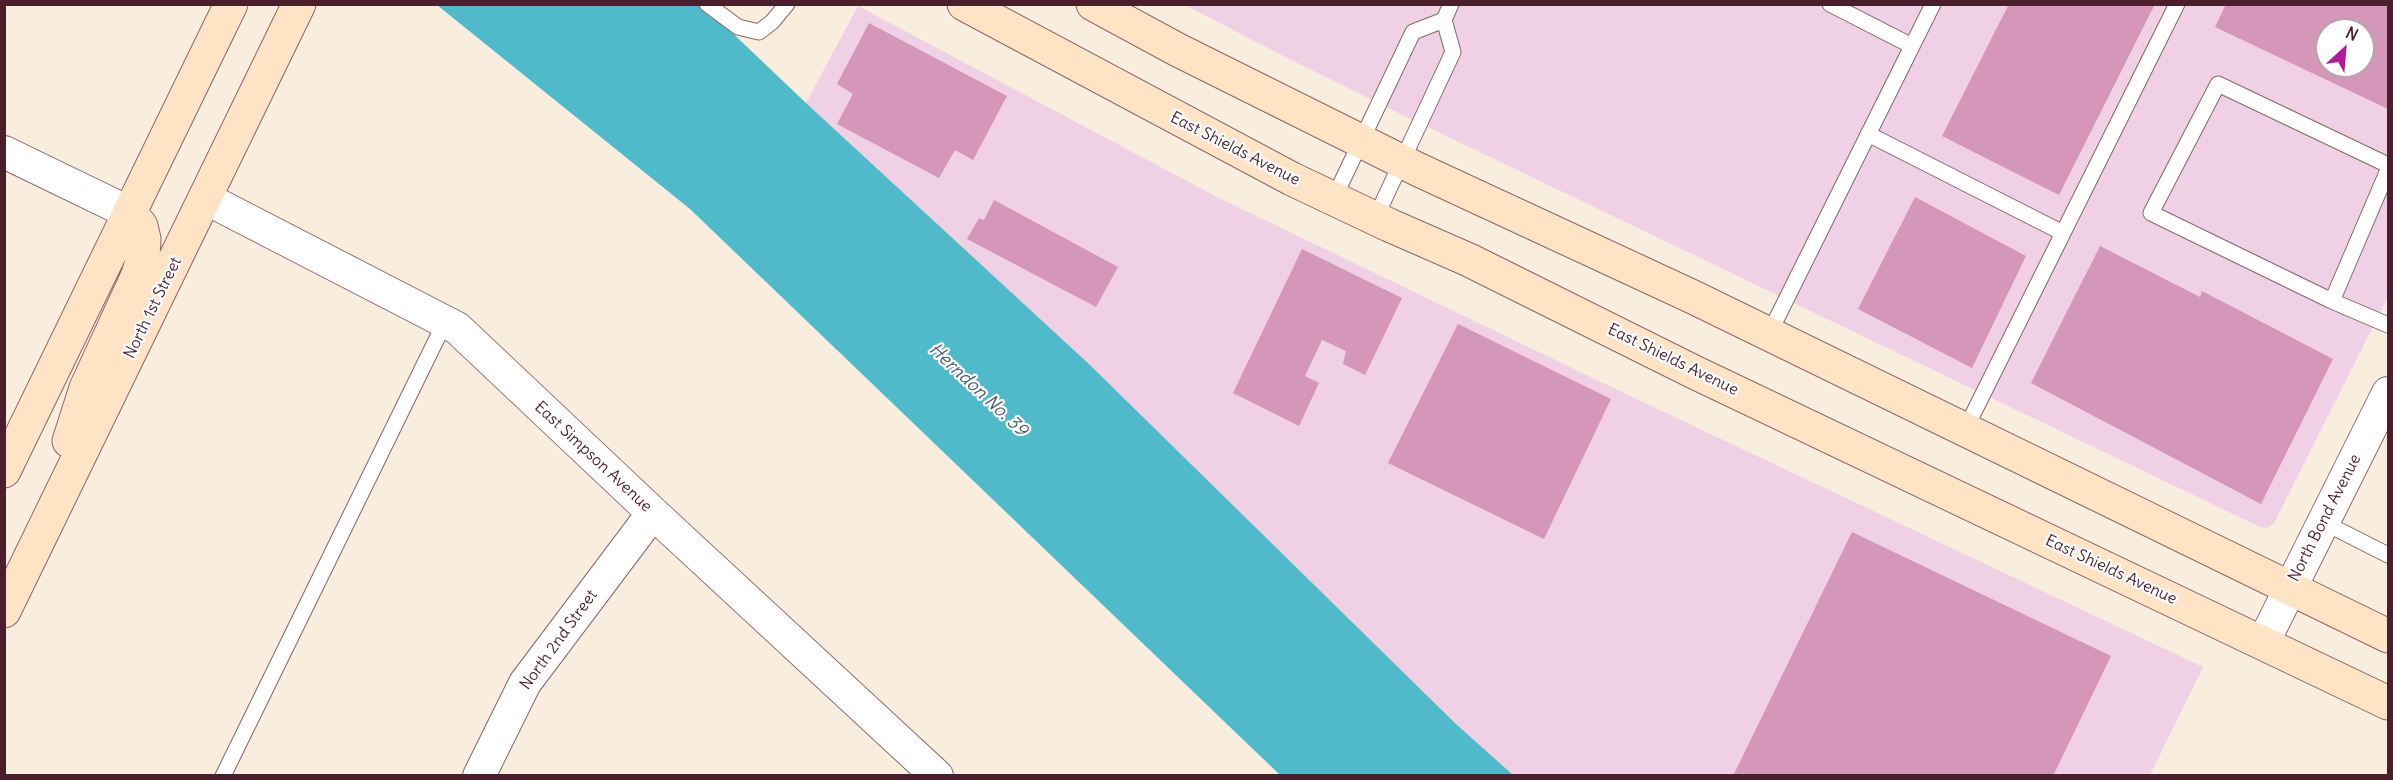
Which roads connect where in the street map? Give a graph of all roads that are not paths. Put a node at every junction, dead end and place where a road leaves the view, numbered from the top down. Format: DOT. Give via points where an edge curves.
graph roads {
  1 [pos="231,4"];
  2 [pos="300,4"];
  3 [pos="707,4"];
  4 [pos="786,4"];
  5 [pos="964,4"];
  6 [pos="1093,4"];
  7 [pos="1451,4"];
  8 [pos="1830,4"];
  9 [pos="1933,4"];
  10 [pos="2177,4"];
  11 [pos="1444,20"];
  12 [pos="1912,46"];
  13 [pos="1868,134"];
  14 [pos="1361,141"];
  15 [pos="4,152"];
  16 [pos="1402,161"];
  17 [pos="2388,165"];
  18 [pos="2388,170"];
  19 [pos="207,198"];
  20 [pos="1334,198"];
  21 [pos="130,213"];
  22 [pos="1375,219"];
  23 [pos="2063,233"];
  24 [pos="2332,301"];
  25 [pos="445,322"];
  26 [pos="2388,325"];
  27 [pos="1769,334"];
  28 [pos="2388,393"];
  29 [pos="1965,430"];
  30 [pos="4,471"];
  31 [pos="653,513"];
  32 [pos="2323,522"];
  33 [pos="34,548"];
  34 [pos="2388,555"];
  35 [pos="2290,588"];
  36 [pos="4,611"];
  37 [pos="2388,636"];
  38 [pos="2263,643"];
  39 [pos="2388,703"];
  40 [pos="223,776"];
  41 [pos="479,776"];
  42 [pos="937,776"];
  1 -- 21 [label="main road"];
  2 -- 19 [label="main road, North 1st Street"];
  3 -- 4 [label="lane" via="738,27 759,32"];
  5 -- 20 [label="main road, East Shields Avenue" via="1244,155"];
  6 -- 14 [label="main road"];
  7 -- 11 [label="lane"];
  8 -- 12 [label="lane"];
  9 -- 12 [label="lane"];
  10 -- 23 [label="lane"];
  11 -- 14 [label="lane" via="1413,32"];
  11 -- 16 [label="lane" via="1453,52"];
  12 -- 13 [label="lane"];
  13 -- 23 [label="lane"];
  13 -- 27 [label="lane"];
  14 -- 16 [label="main road"];
  14 -- 20 [label="lane"];
  15 -- 21 [label="street"];
  16 -- 22 [label="lane"];
  16 -- 27 [label="main road"];
  17 -- 24 [label="lane" via="2218,84 2151,213"];
  18 -- 24 [label="lane"];
  19 -- 25 [label="street, East Simpson Avenue"];
  19 -- 33 [label="main road, North 1st Street"];
  20 -- 22 [label="main road, East Shields Avenue"];
  21 -- 30 [label="main road"];
  21 -- 33 [label="main road" via="141,226 143,258 86,388"];
  22 -- 38 [label="main road, East Shields Avenue" via="1469,260 1694,372"];
  23 -- 29 [label="lane"];
  24 -- 26 [label="lane"];
  25 -- 31 [label="street, East Simpson Avenue" via="457,328"];
  25 -- 40 [label="lane"];
  27 -- 29 [label="main road"];
  28 -- 32 [label="street, North Bond Avenue"];
  29 -- 35 [label="main road"];
  31 -- 41 [label="street, North 2nd Street" via="525,683"];
  31 -- 42 [label="street, East Simpson Avenue"];
  32 -- 34 [label="lane"];
  32 -- 35 [label="street, North Bond Avenue"];
  33 -- 36 [label="main road, North 1st Street"];
  35 -- 37 [label="main road"];
  35 -- 38 [label="street, North Bond Avenue"];
  38 -- 39 [label="main road, East Shields Avenue"];
}
